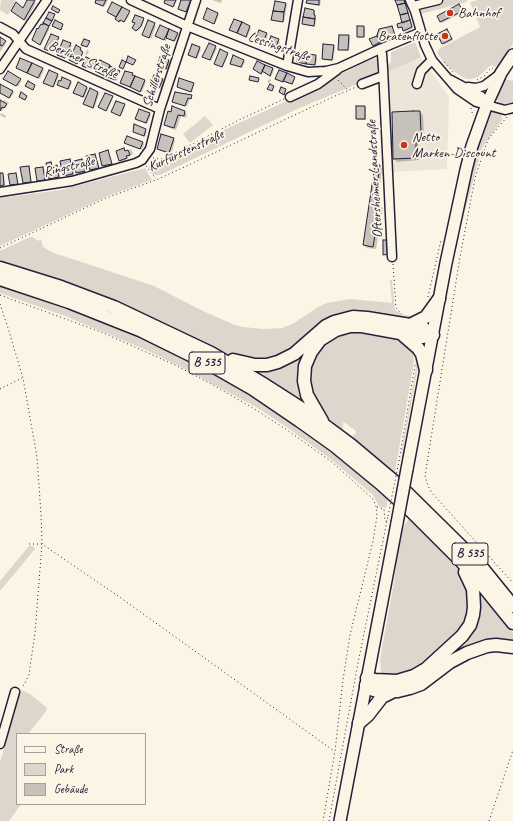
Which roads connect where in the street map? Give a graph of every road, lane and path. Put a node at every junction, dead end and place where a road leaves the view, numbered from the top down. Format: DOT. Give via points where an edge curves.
graph roads {
  1 [pos="47,0"];
  2 [pos="131,0"];
  3 [pos="196,0"];
  4 [pos="298,0"];
  5 [pos="438,0"];
  6 [pos="412,3"];
  7 [pos="187,26"];
  8 [pos="0,27"];
  9 [pos="421,32"];
  10 [pos="18,42"];
  11 [pos="380,49"];
  12 [pos="513,55"];
  13 [pos="436,59"];
  14 [pos="287,66"];
  15 [pos="339,68"];
  16 [pos="0,69"];
  17 [pos="332,74"];
  18 [pos="501,74"];
  19 [pos="457,75"];
  20 [pos="383,76"];
  21 [pos="446,78"];
  22 [pos="476,80"];
  23 [pos="362,84"];
  24 [pos="417,84"];
  25 [pos="465,87"];
  26 [pos="348,90"];
  27 [pos="290,97"];
  28 [pos="487,104"];
  29 [pos="470,106"];
  30 [pos="160,109"];
  31 [pos="511,109"];
  32 [pos="471,122"];
  33 [pos="144,158"];
  34 [pos="156,180"];
  35 [pos="0,192"];
  36 [pos="443,236"];
  37 [pos="0,248"];
  38 [pos="392,257"];
  39 [pos="0,268"];
  40 [pos="0,279"];
  41 [pos="0,295"];
  42 [pos="439,299"];
  43 [pos="427,302"];
  44 [pos="0,304"];
  45 [pos="408,320"];
  46 [pos="400,333"];
  47 [pos="433,335"];
  48 [pos="211,353"];
  49 [pos="415,363"];
  50 [pos="426,370"];
  51 [pos="23,378"];
  52 [pos="0,389"];
  53 [pos="325,426"];
  54 [pos="376,506"];
  55 [pos="391,520"];
  56 [pos="28,544"];
  57 [pos="42,544"];
  58 [pos="461,562"];
  59 [pos="513,583"];
  60 [pos="513,606"];
  61 [pos="513,623"];
  62 [pos="513,647"];
  63 [pos="367,682"];
  64 [pos="393,691"];
  65 [pos="15,692"];
  66 [pos="359,723"];
  67 [pos="1,739"];
  68 [pos="513,750"];
  69 [pos="335,751"];
  70 [pos="323,821"];
  71 [pos="329,821"];
  72 [pos="340,821"];
  73 [pos="489,821"];
  1 -- 10 [label="street"];
  2 -- 7 [label="street, Lessingstraße"];
  3 -- 7 [label="street, Schillerstraße"];
  4 -- 14 [label="street"];
  5 -- 6 [label="street"];
  6 -- 9 [label="street"];
  7 -- 14 [label="street, Lessingstraße"];
  7 -- 30 [label="street, Schillerstraße"];
  8 -- 10 [label="street, Berliner Straße" via="13,34"];
  9 -- 11 [label="street, Lessingstraße"];
  9 -- 13 [label="street" via="425,45"];
  10 -- 16 [label="street"];
  10 -- 30 [label="street, Berliner Straße" via="26,49"];
  11 -- 15 [label="street, Lessingstraße"];
  11 -- 20 [label="street, Oftersheimer Landstraße"];
  12 -- 18 [label="main road"];
  13 -- 19 [label="path"];
  13 -- 21 [label="street"];
  13 -- 24 [label="street" via="421,71"];
  14 -- 15 [label="street, Lessingstraße" via="308,72"];
  15 -- 17 [label="street"];
  17 -- 26 [label="path"];
  17 -- 27 [label="street" via="318,84"];
  18 -- 22 [label="path" via="491,68"];
  18 -- 25 [label="street" via="484,86"];
  18 -- 28 [label="main road"];
  20 -- 23 [label="street"];
  20 -- 38 [label="street, Oftersheimer Landstraße"];
  21 -- 25 [label="street"];
  21 -- 28 [label="street" via="457,90 476,102"];
  23 -- 26 [label="path, Kurfürstenstraße"];
  25 -- 28 [label="street" via="481,96"];
  26 -- 34 [label="path, Kurfürstenstraße"];
  27 -- 33 [label="path" via="169,156 160,159"];
  28 -- 31 [label="street"];
  28 -- 42 [label="main road" via="466,170"];
  29 -- 32 [label="path" via="473,114"];
  30 -- 33 [label="street, Schillerstraße" via="150,149"];
  31 -- 59 [label="path" via="490,138 475,178 425,476 432,493"];
  33 -- 34 [label="path" via="148,170"];
  33 -- 35 [label="street, Ringstraße" via="136,163 72,181"];
  34 -- 37 [label="path, Kurfürstenstraße" via="106,198"];
  36 -- 43 [label="path"];
  38 -- 45 [label="path, Oftersheimer Landstraße" via="396,308"];
  39 -- 48 [label="highway, B 535" via="114,307"];
  40 -- 58 [label="highway, B 535" via="69,302 142,331 253,389 300,420 380,483"];
  41 -- 54 [label="path" via="101,332 213,385 281,426 332,462 373,499"];
  42 -- 45 [label="highway" via="426,317"];
  42 -- 47 [label="main road"];
  44 -- 51 [label="path"];
  45 -- 47 [label="highway, B 535"];
  45 -- 48 [label="highway, B 535" via="353,317 343,320 326,326 290,356 267,365 247,364"];
  46 -- 47 [label="highway, B 535" via="422,337"];
  46 -- 50 [label="highway, B 535" via="418,348"];
  46 -- 53 [label="highway, B 535" via="350,326 328,334 315,346 305,366 304,381 307,395"];
  47 -- 50 [label="main road"];
  48 -- 53 [label="highway, B 535" via="265,385"];
  49 -- 55 [label="path, bridge"];
  50 -- 55 [label="main road, bridge" via="407,469"];
  51 -- 52 [label="path"];
  51 -- 57 [label="path" via="37,457"];
  53 -- 60 [label="highway, B 535" via="422,506 479,564"];
  54 -- 55 [label="path" via="384,509 385,520"];
  54 -- 69 [label="path" via="374,535 350,635"];
  55 -- 63 [label="main road"];
  55 -- 71 [label="path" via="358,663"];
  56 -- 57 [label="path"];
  57 -- 65 [label="path" via="36,633 29,674 24,685"];
  57 -- 69 [label="path"];
  58 -- 61 [label="highway, B 535"];
  58 -- 63 [label="highway, B 535" via="473,589 474,601 470,625 462,636 426,669 414,676 396,681"];
  62 -- 64 [label="highway" via="496,645 475,650 450,662 421,684"];
  63 -- 64 [label="highway" via="374,691"];
  63 -- 66 [label="main road"];
  64 -- 66 [label="highway" via="382,698"];
  65 -- 67 [label="street"];
  66 -- 72 [label="main road"];
  68 -- 73 [label="path"];
  69 -- 70 [label="path"];
}
